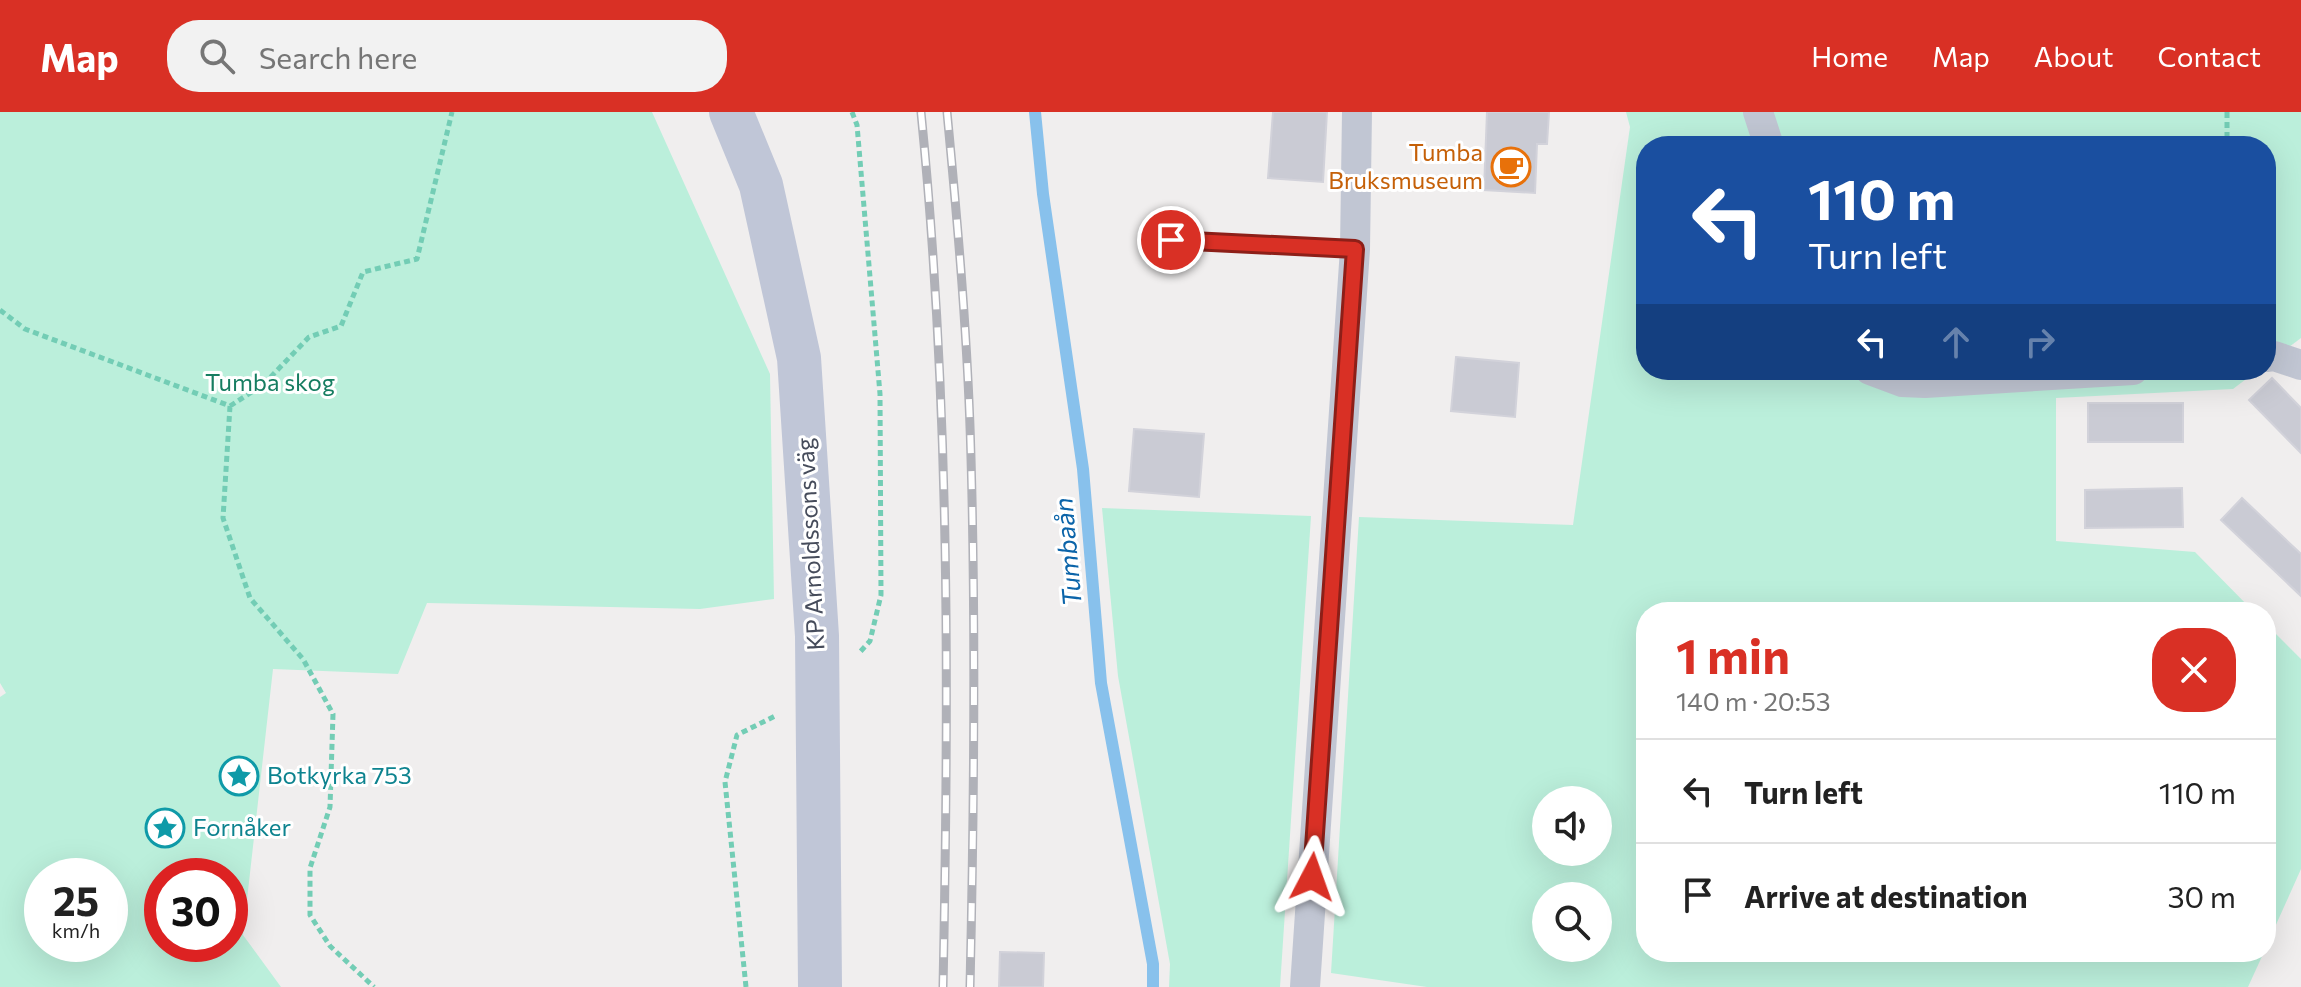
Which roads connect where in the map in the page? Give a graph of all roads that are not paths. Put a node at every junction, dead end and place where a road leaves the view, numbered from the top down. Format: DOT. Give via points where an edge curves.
graph roads {
  1 [pos="731,112"];
  2 [pos="1357,112"];
  3 [pos="1758,112"];
  4 [pos="1766,136"];
  5 [pos="1171,240"];
  6 [pos="1355,249"];
  7 [pos="2276,357"];
  8 [pos="2301,365"];
  9 [pos="1897,380"];
  10 [pos="1973,380"];
  11 [pos="820,987"];
  12 [pos="1305,987"];
  1 -- 11 [label="main road, KP Arnoldssons väg" via="761,185 799,358 817,636"];
  2 -- 6 [label="street"];
  3 -- 4 [label="street"];
  5 -- 6 [label="lane"];
  6 -- 12 [label="street"];
  7 -- 8 [label="street"];
  9 -- 10 [label="street"];
}
